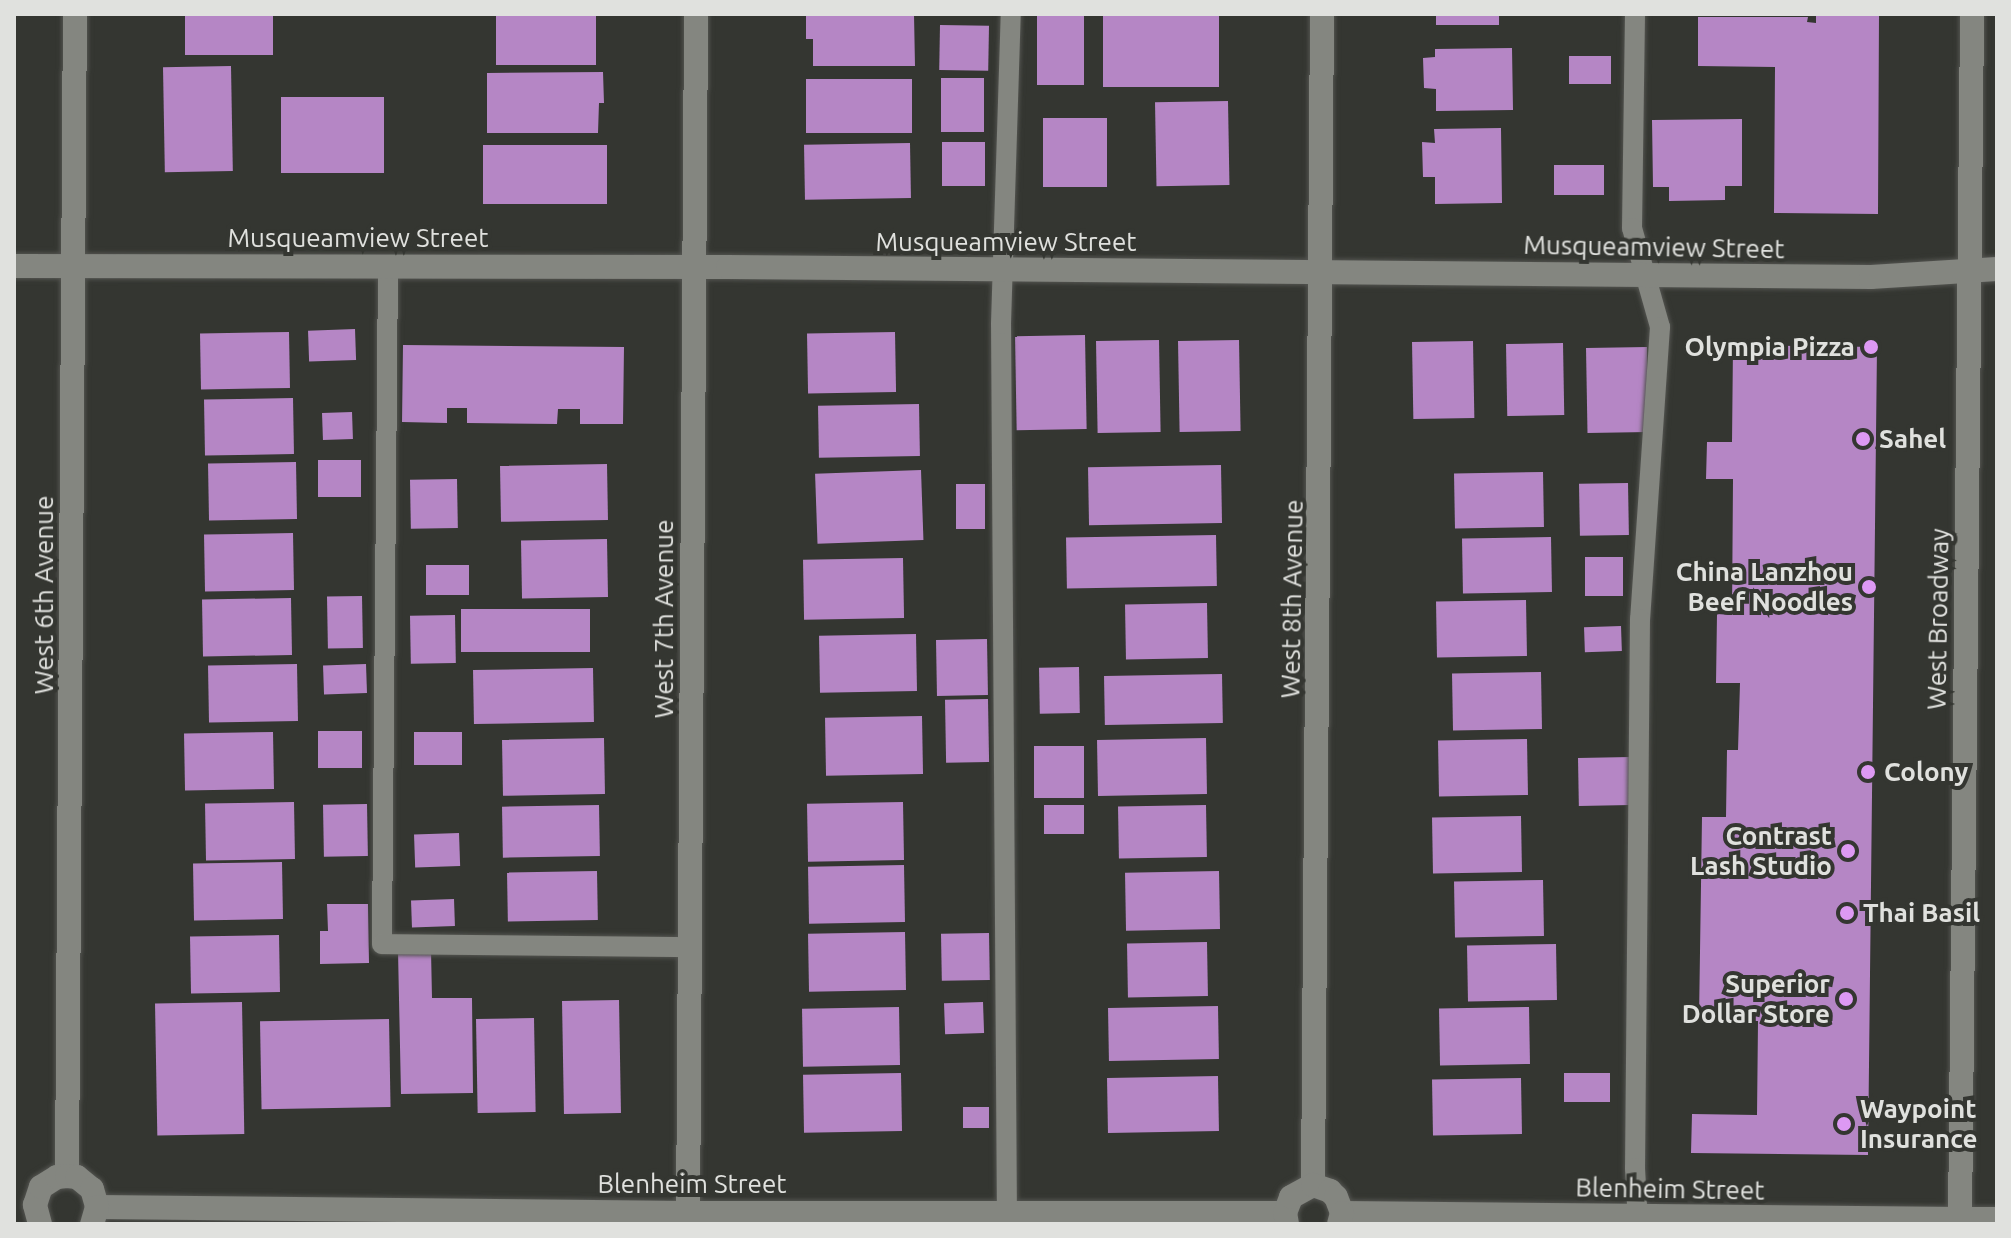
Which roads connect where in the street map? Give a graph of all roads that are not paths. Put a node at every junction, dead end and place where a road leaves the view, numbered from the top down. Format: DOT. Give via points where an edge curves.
graph roads {
  1 [pos="75,14"];
  2 [pos="696,14"];
  3 [pos="1011,14"];
  4 [pos="1322,14"];
  5 [pos="1635,14"];
  6 [pos="1972,14"];
  7 [pos="388,265"];
  8 [pos="14,266"];
  9 [pos="74,267"];
  10 [pos="694,267"];
  11 [pos="1997,269"];
  12 [pos="1005,271"];
  13 [pos="1322,271"];
  14 [pos="1968,271"];
  15 [pos="1646,277"];
  16 [pos="689,947"];
  17 [pos="67,1176"];
  18 [pos="1313,1185"];
  19 [pos="30,1212"];
  20 [pos="95,1215"];
  21 [pos="388,1216"];
  22 [pos="688,1218"];
  23 [pos="1007,1218"];
  24 [pos="1341,1218"];
  25 [pos="1286,1219"];
  26 [pos="1997,1219"];
  27 [pos="1638,1220"];
  28 [pos="1960,1221"];
  1 -- 9 [label="street, West 6th Avenue"];
  2 -- 10 [label="street, West 7th Avenue"];
  3 -- 12 [label="lane"];
  4 -- 13 [label="street, West 8th Avenue"];
  5 -- 15 [label="lane" via="1632,228"];
  6 -- 14 [label="street, West Broadway"];
  7 -- 9 [label="street, Musqueamview Street"];
  7 -- 10 [label="street, Musqueamview Street"];
  7 -- 16 [label="lane" via="382,944"];
  8 -- 9 [label="street, Musqueamview Street"];
  9 -- 17 [label="street, West 6th Avenue"];
  10 -- 12 [label="street, Musqueamview Street"];
  10 -- 16 [label="street, West 7th Avenue"];
  11 -- 14 [label="street, Musqueamview Street"];
  12 -- 13 [label="street, Musqueamview Street"];
  12 -- 23 [label="lane" via="1001,339"];
  13 -- 15 [label="street, Musqueamview Street"];
  13 -- 18 [label="street, West 8th Avenue"];
  14 -- 15 [label="street, Musqueamview Street" via="1871,277"];
  14 -- 28 [label="street, West Broadway"];
  15 -- 27 [label="lane" via="1660,327 1640,619"];
  16 -- 22 [label="street, West 7th Avenue"];
  17 -- 19 [label="street" via="41,1187"];
  17 -- 20 [label="street" via="92,1189"];
  18 -- 24 [label="street" via="1330,1191"];
  18 -- 25 [label="street" via="1297,1191 1287,1204"];
  20 -- 21 [label="street, Blenheim Street"];
  21 -- 22 [label="street, Blenheim Street"];
  22 -- 23 [label="street, Blenheim Street"];
  23 -- 25 [label="street, Blenheim Street"];
  24 -- 27 [label="street, Blenheim Street"];
  26 -- 28 [label="street, Blenheim Street"];
  27 -- 28 [label="street, Blenheim Street"];
}
